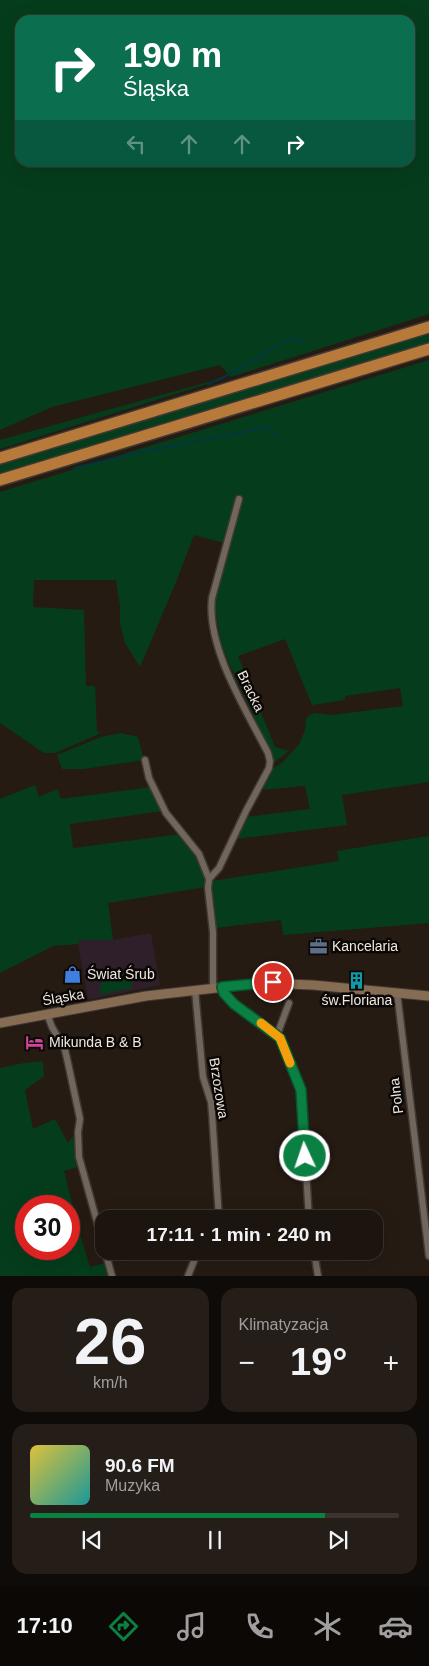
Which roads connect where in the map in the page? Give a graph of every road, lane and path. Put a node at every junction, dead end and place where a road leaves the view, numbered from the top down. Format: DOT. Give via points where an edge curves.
graph roads {
  1 [pos="429,327"];
  2 [pos="429,349"];
  3 [pos="0,458"];
  4 [pos="0,480"];
  5 [pos="239,499"];
  6 [pos="145,760"];
  7 [pos="209,880"];
  8 [pos="218,988"];
  9 [pos="196,990"];
  10 [pos="397,992"];
  11 [pos="429,996"];
  12 [pos="289,1003"];
  13 [pos="48,1014"];
  14 [pos="0,1023"];
  15 [pos="277,1035"];
  16 [pos="217,1210"];
  17 [pos="308,1210"];
  18 [pos="95,1215"];
  19 [pos="429,1256"];
  20 [pos="108,1260"];
  21 [pos="194,1260"];
  22 [pos="315,1260"];
  23 [pos="112,1276"];
  24 [pos="188,1276"];
  25 [pos="318,1276"];
  1 -- 3 [label="highway"];
  2 -- 4 [label="highway"];
  5 -- 7 [label="street, Bracka" via="212,598 212,621 224,664 270,761 219,868"];
  6 -- 7 [label="street" via="149,778 166,813 199,854"];
  7 -- 8 [label="street"];
  8 -- 9 [label="main road, Śląska"];
  8 -- 10 [label="main road, Śląska" via="273,982"];
  8 -- 15 [label="street" via="234,1004"];
  9 -- 13 [label="main road, Śląska"];
  9 -- 16 [label="street, Brzozowa" via="203,1077 212,1113"];
  10 -- 11 [label="main road, Śląska"];
  10 -- 19 [label="street, Polna"];
  12 -- 15 [label="street"];
  13 -- 14 [label="main road, Śląska"];
  13 -- 18 [label="street" via="68,1063 80,1120 79,1157"];
  15 -- 17 [label="street" via="301,1090"];
  20 -- 23 [label="street"];
  21 -- 24 [label="street"];
  22 -- 25 [label="street"];
}
